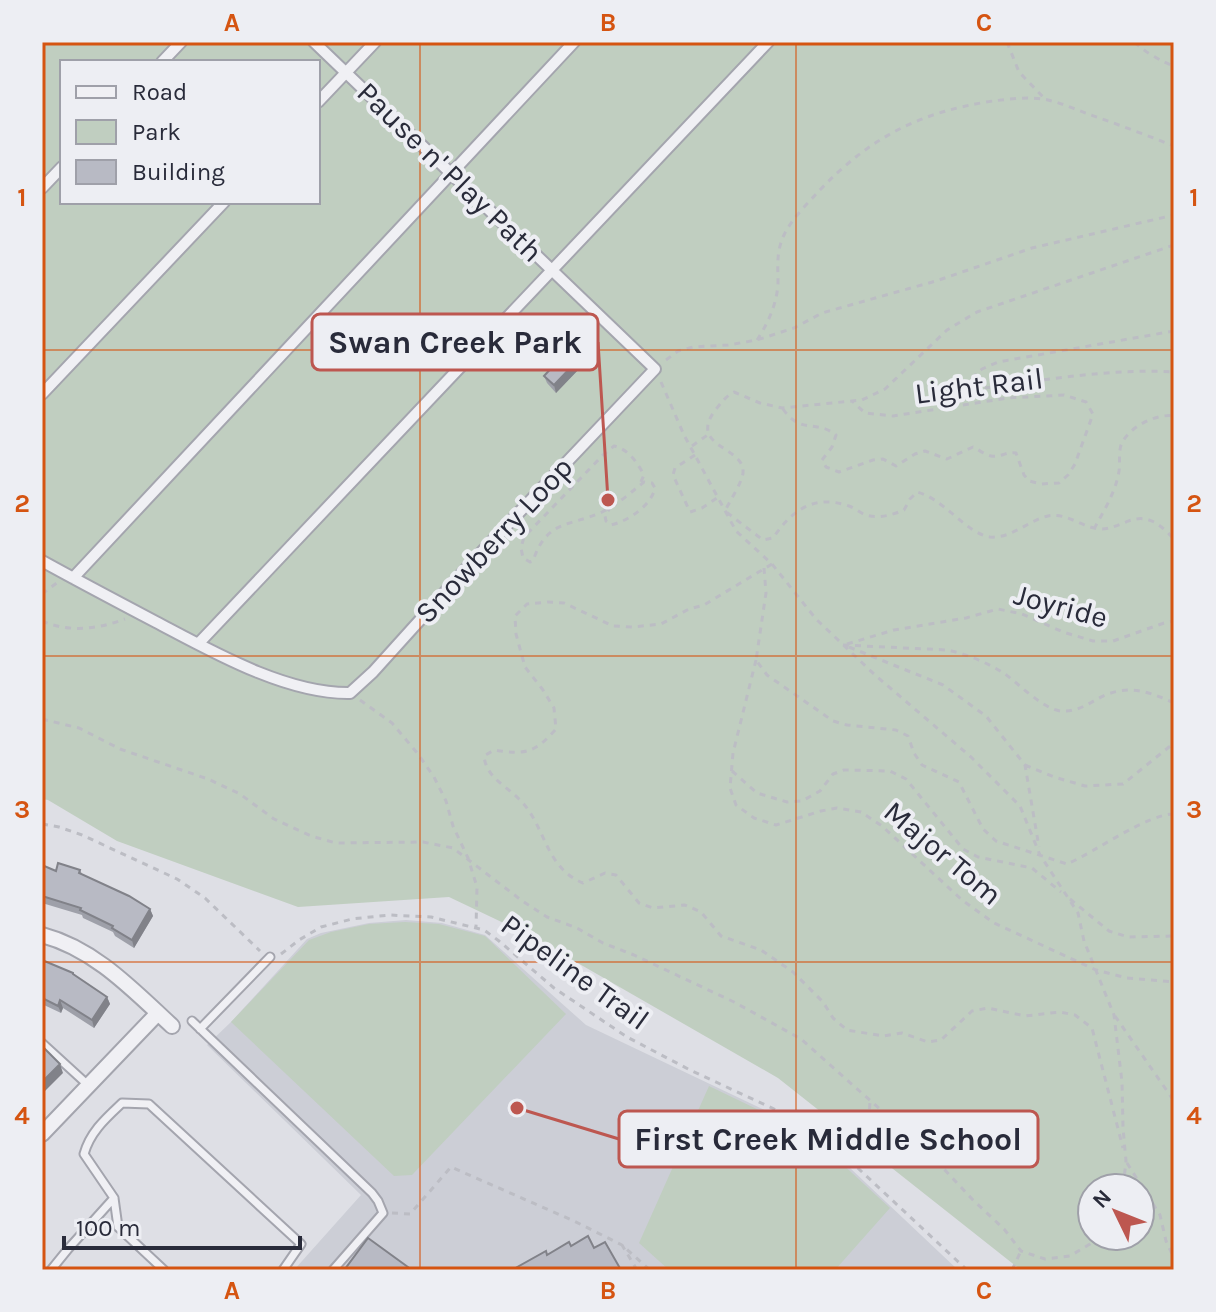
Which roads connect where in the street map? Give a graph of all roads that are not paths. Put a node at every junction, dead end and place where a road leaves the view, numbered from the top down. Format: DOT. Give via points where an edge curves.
graph roads {
  1 [pos="181,42"];
  2 [pos="314,42"];
  3 [pos="375,42"];
  4 [pos="574,42"];
  5 [pos="768,42"];
  6 [pos="164,60"];
  7 [pos="346,73"];
  8 [pos="320,100"];
  9 [pos="60,169"];
  10 [pos="451,173"];
  11 [pos="42,188"];
  12 [pos="222,204"];
  13 [pos="552,270"];
  14 [pos="42,394"];
  15 [pos="42,561"];
  16 [pos="73,578"];
  17 [pos="198,644"];
  18 [pos="42,935"];
  19 [pos="270,957"];
  20 [pos="158,1013"];
  21 [pos="192,1021"];
  22 [pos="172,1026"];
  23 [pos="200,1029"];
  24 [pos="42,1043"];
  25 [pos="89,1086"];
  26 [pos="42,1134"];
  27 [pos="114,1198"];
  28 [pos="51,1270"];
  29 [pos="164,1270"];
  30 [pos="283,1270"];
  31 [pos="333,1270"];
  1 -- 6 [label="street"];
  2 -- 7 [label="street, Pause n' Play Path"];
  3 -- 7 [label="street"];
  4 -- 10 [label="street"];
  5 -- 13 [label="street"];
  7 -- 8 [label="street"];
  7 -- 10 [label="street, Pause n' Play Path"];
  9 -- 11 [label="street"];
  10 -- 13 [label="street, Pause n' Play Path"];
  10 -- 16 [label="street"];
  12 -- 14 [label="street"];
  13 -- 17 [label="street"];
  13 -- 17 [label="street, Snowberry Loop" via="655,369 373,672 350,693 338,693 266,675"];
  15 -- 16 [label="street"];
  16 -- 17 [label="street"];
  18 -- 20 [label="street" via="110,969"];
  19 -- 23 [label="lane"];
  20 -- 22 [label="street"];
  20 -- 25 [label="street"];
  21 -- 23 [label="lane"];
  23 -- 31 [label="lane" via="378,1201 383,1213"];
  24 -- 25 [label="lane"];
  25 -- 26 [label="street"];
  27 -- 28 [label="lane"];
  27 -- 29 [label="lane" via="118,1227"];
  27 -- 30 [label="lane" via="84,1154 88,1141 122,1103 149,1104 301,1244"];
}
